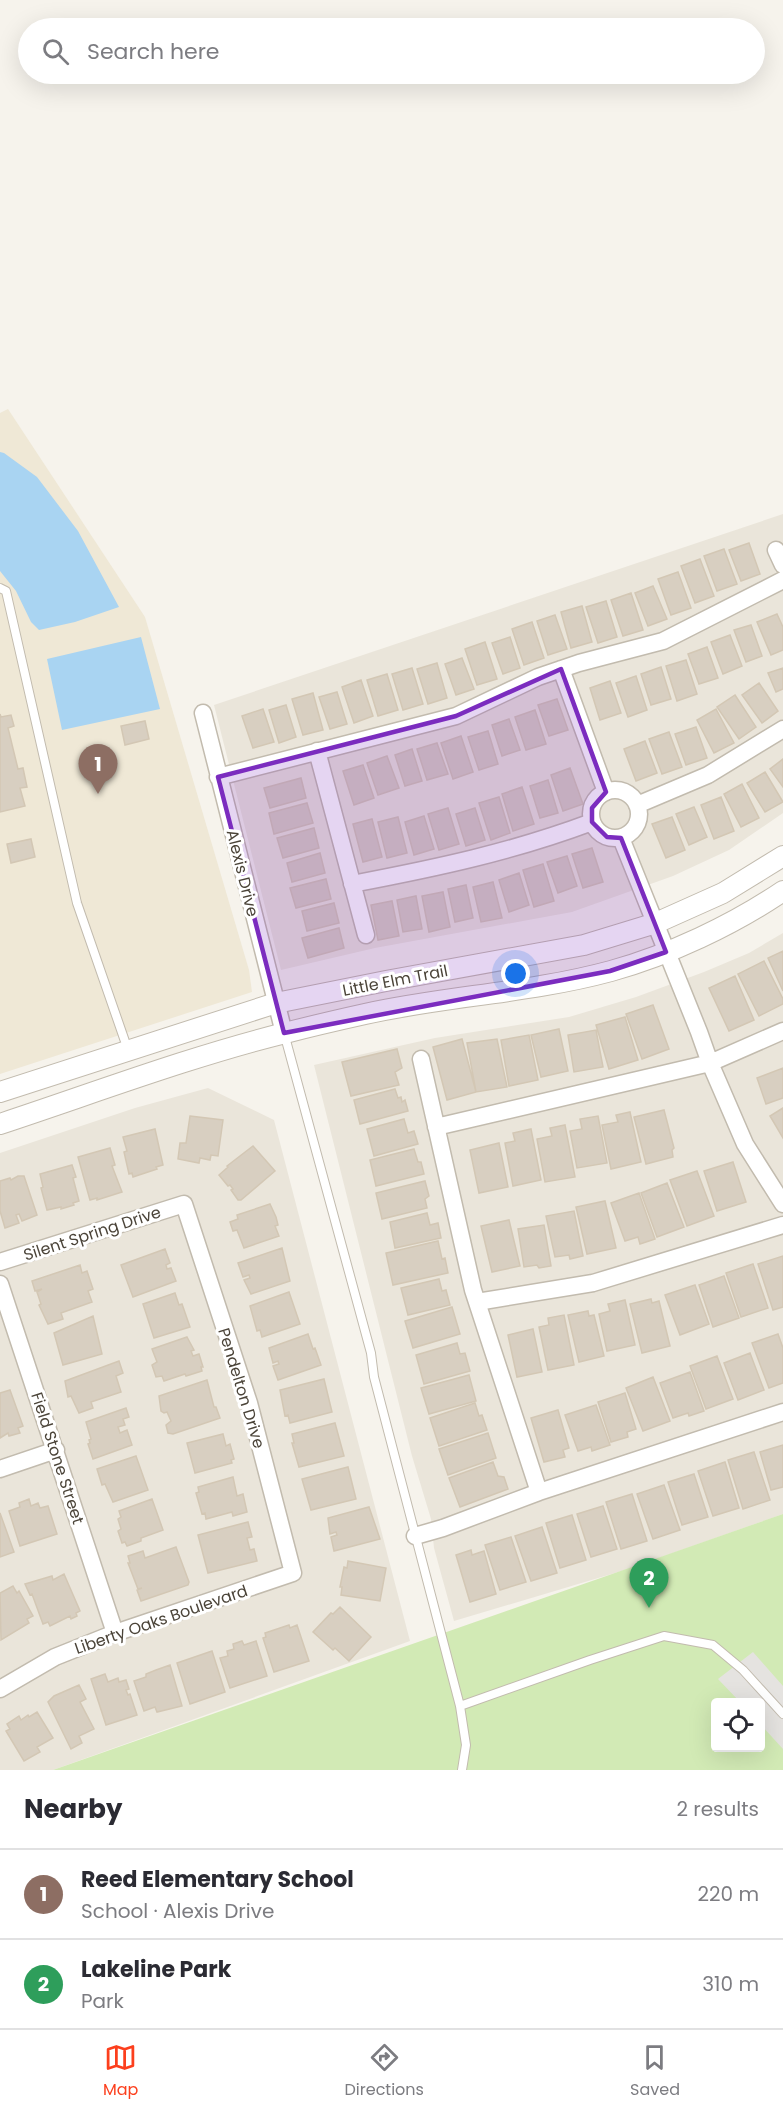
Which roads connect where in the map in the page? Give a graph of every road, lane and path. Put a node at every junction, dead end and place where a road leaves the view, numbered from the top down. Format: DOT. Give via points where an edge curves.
graph roads {
  1 [pos="783,580"];
  2 [pos="0,588"];
  3 [pos="561,669"];
  4 [pos="203,713"];
  5 [pos="783,729"];
  6 [pos="317,751"];
  7 [pos="218,777"];
  8 [pos="606,792"];
  9 [pos="637,805"];
  10 [pos="592,822"];
  11 [pos="621,837"];
  12 [pos="783,856"];
  13 [pos="352,884"];
  14 [pos="783,891"];
  15 [pos="656,923"];
  16 [pos="366,935"];
  17 [pos="666,952"];
  18 [pos="276,1003"];
  19 [pos="783,1031"];
  20 [pos="284,1033"];
  21 [pos="128,1050"];
  22 [pos="421,1059"];
  23 [pos="710,1063"];
  24 [pos="0,1092"];
  25 [pos="0,1124"];
  26 [pos="436,1127"];
  27 [pos="184,1204"];
  28 [pos="783,1204"];
  29 [pos="783,1224"];
  30 [pos="0,1262"];
  31 [pos="0,1284"];
  32 [pos="477,1302"];
  33 [pos="783,1412"];
  34 [pos="56,1450"];
  35 [pos="0,1469"];
  36 [pos="539,1492"];
  37 [pos="415,1536"];
  38 [pos="293,1574"];
  39 [pos="115,1633"];
  40 [pos="0,1689"];
  41 [pos="460,1707"];
  42 [pos="783,1714"];
  43 [pos="462,1770"];
  1 -- 3 [label="street" via="663,641"];
  2 -- 21 [label="lane" via="6,591 77,903"];
  3 -- 6 [label="street" via="456,716"];
  3 -- 8 [label="street"];
  4 -- 7 [label="street, Alexis Drive"];
  5 -- 9 [label="street" via="708,775"];
  6 -- 7 [label="street"];
  6 -- 13 [label="street"];
  7 -- 18 [label="street, Alexis Drive"];
  8 -- 9 [label="street" via="620,791"];
  8 -- 10 [label="street" via="595,801"];
  9 -- 11 [label="street" via="635,828"];
  10 -- 11 [label="street" via="607,837"];
  10 -- 13 [label="street" via="457,864"];
  11 -- 15 [label="street"];
  12 -- 15 [label="street, Little Elm Trail" via="723,893"];
  13 -- 16 [label="street"];
  14 -- 17 [label="street, Little Elm Trail" via="740,918"];
  15 -- 17 [label="street"];
  15 -- 18 [label="street, Little Elm Trail" via="584,945"];
  17 -- 20 [label="street, Little Elm Trail" via="610,971 372,1013"];
  17 -- 23 [label="street"];
  18 -- 20 [label="street, Alexis Drive"];
  18 -- 21 [label="street, Little Elm Trail"];
  19 -- 23 [label="street"];
  20 -- 25 [label="street, Little Elm Trail"];
  20 -- 37 [label="lane" via="371,1353"];
  21 -- 24 [label="street, Little Elm Trail"];
  22 -- 26 [label="street"];
  23 -- 26 [label="street"];
  23 -- 28 [label="street" via="746,1144"];
  26 -- 32 [label="street"];
  27 -- 30 [label="street, Silent Spring Drive"];
  27 -- 38 [label="street, Pendelton Drive" via="249,1403"];
  29 -- 32 [label="street" via="593,1282"];
  31 -- 34 [label="street, Field Stone Street"];
  32 -- 36 [label="street"];
  33 -- 36 [label="street"];
  34 -- 35 [label="street"];
  34 -- 39 [label="street, Field Stone Street"];
  36 -- 37 [label="street"];
  37 -- 41 [label="lane"];
  38 -- 39 [label="street, Liberty Oaks Boulevard"];
  39 -- 40 [label="street, Liberty Oaks Boulevard" via="55,1657"];
  41 -- 42 [label="lane" via="664,1636 713,1645 743,1670"];
  41 -- 43 [label="lane" via="466,1745"];
}
